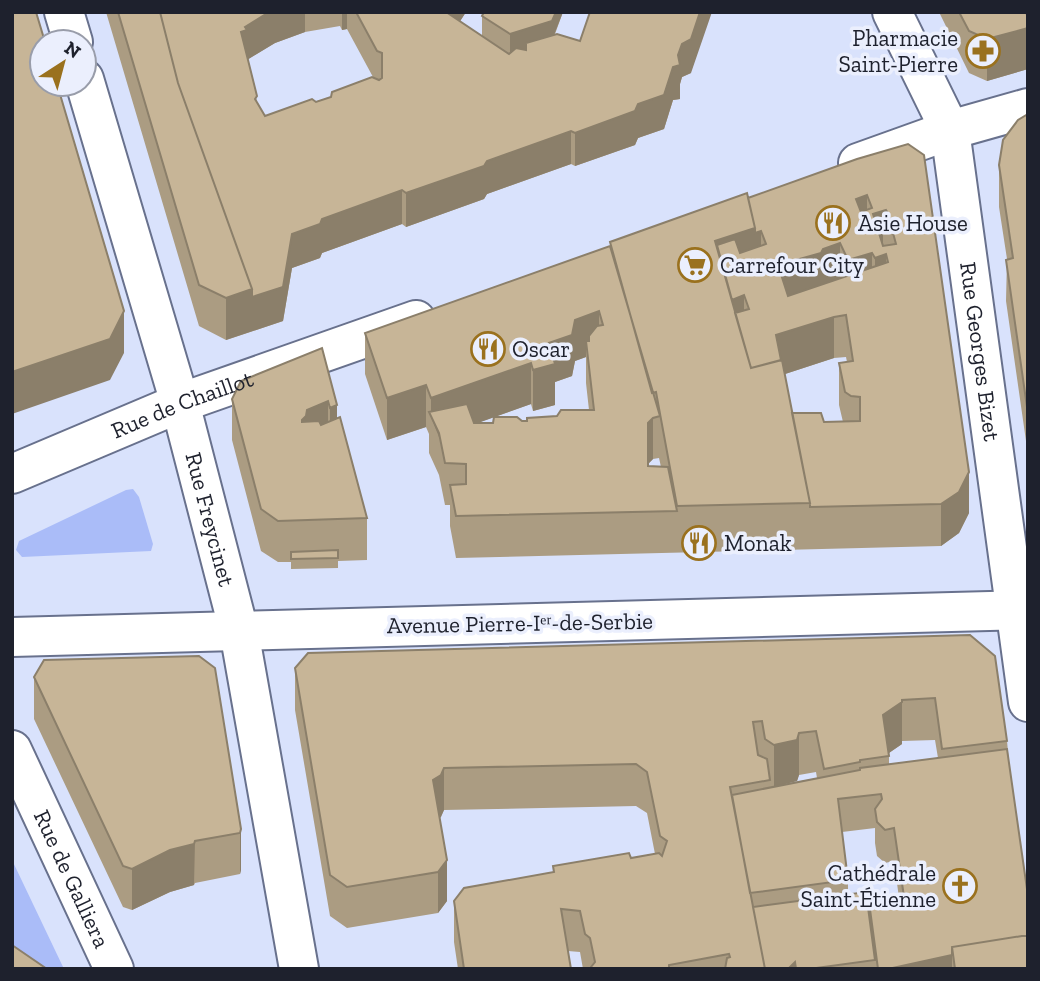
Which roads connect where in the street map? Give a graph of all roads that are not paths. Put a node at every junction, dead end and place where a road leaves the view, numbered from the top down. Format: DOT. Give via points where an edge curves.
graph roads {
  1 [pos="892,12"];
  2 [pos="90,98"];
  3 [pos="1028,108"];
  4 [pos="950,130"];
  5 [pos="829,174"];
  6 [pos="453,307"];
  7 [pos="180,403"];
  8 [pos="12,474"];
  9 [pos="1021,610"];
  10 [pos="239,631"];
  11 [pos="12,638"];
  12 [pos="1028,702"];
  13 [pos="12,750"];
  14 [pos="114,969"];
  15 [pos="299,969"];
  1 -- 4 [label="street, Rue Georges Bizet"];
  2 -- 7 [label="street, Rue Freycinet"];
  3 -- 4 [label="street"];
  4 -- 5 [label="street"];
  4 -- 9 [label="street, Rue Georges Bizet"];
  6 -- 7 [label="street, Rue de Chaillot"];
  7 -- 8 [label="street, Rue de Chaillot"];
  7 -- 10 [label="street, Rue Freycinet"];
  9 -- 10 [label="street, Avenue Pierre-Iᵉʳ-de-Serbie"];
  9 -- 12 [label="street, Rue Georges Bizet"];
  10 -- 11 [label="street, Avenue Pierre-Iᵉʳ-de-Serbie"];
  10 -- 15 [label="street, Rue Freycinet"];
  13 -- 14 [label="street, Rue de Galliera"];
}
